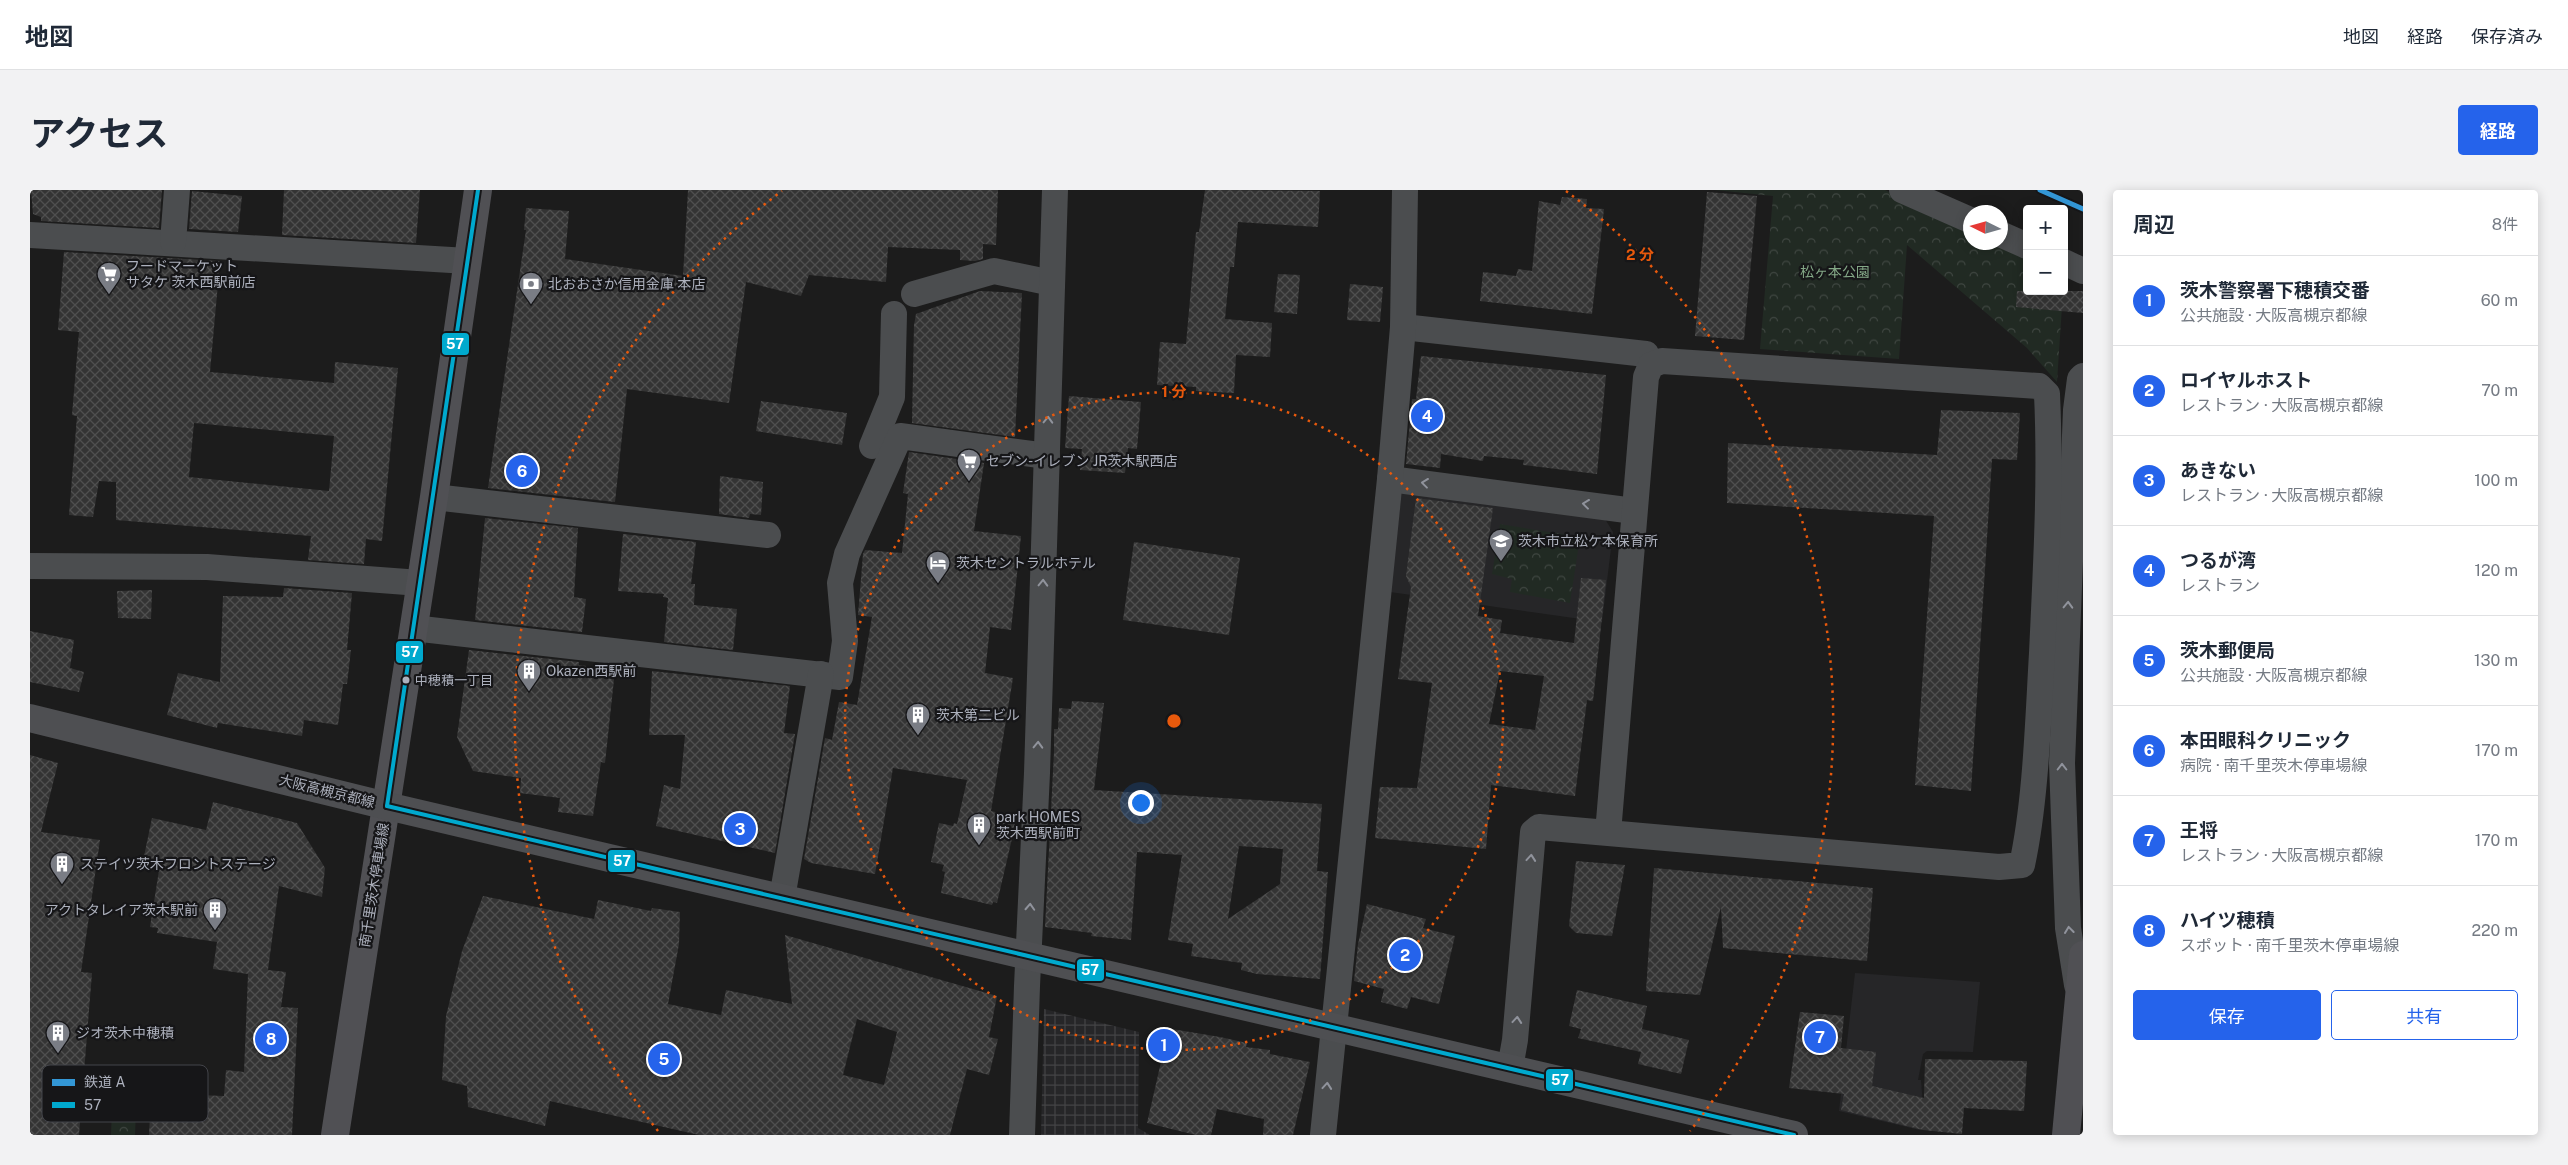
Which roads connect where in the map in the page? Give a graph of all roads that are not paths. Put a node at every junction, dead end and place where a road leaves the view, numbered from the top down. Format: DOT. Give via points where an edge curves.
graph roads {
  1 [pos="177,190"];
  2 [pos="478,190"];
  3 [pos="1055,190"];
  4 [pos="1405,190"];
  5 [pos="1902,190"];
  6 [pos="1963,217"];
  7 [pos="30,235"];
  8 [pos="2008,238"];
  9 [pos="173,242"];
  10 [pos="2023,244"];
  11 [pos="468,261"];
  12 [pos="2068,264"];
  13 [pos="2083,271"];
  14 [pos="1052,283"];
  15 [pos="914,294"];
  16 [pos="894,314"];
  17 [pos="1403,327"];
  18 [pos="1651,365"];
  19 [pos="2083,376"];
  20 [pos="883,439"];
  21 [pos="1047,456"];
  22 [pos="1390,479"];
  23 [pos="434,497"];
  24 [pos="1634,510"];
  25 [pos="768,535"];
  26 [pos="30,566"];
  27 [pos="420,583"];
  28 [pos="413,628"];
  29 [pos="821,674"];
  30 [pos="30,718"];
  31 [pos="387,806"];
  32 [pos="1608,833"];
  33 [pos="782,898"];
  34 [pos="2083,955"];
  35 [pos="1028,956"];
  36 [pos="2079,995"];
  37 [pos="1332,1028"];
  38 [pos="1510,1068"];
  39 [pos="1780,1134"];
  40 [pos="335,1135"];
  41 [pos="1022,1135"];
  42 [pos="1323,1135"];
  43 [pos="2066,1135"];
  1 -- 9 [label="street"];
  2 -- 11 [label="main road, 南千里茨木停車場線"];
  3 -- 14 [label="street"];
  4 -- 17 [label="street"];
  5 -- 6 [label="street"];
  7 -- 9 [label="street"];
  8 -- 10 [label="street"];
  9 -- 11 [label="street"];
  11 -- 23 [label="main road, 南千里茨木停車場線"];
  12 -- 13 [label="street"];
  14 -- 15 [label="street" via="994,271"];
  21 -- 14 [label="street, one-way"];
  16 -- 20 [label="street" via="892,397"];
  17 -- 18 [label="street" via="1646,354"];
  17 -- 22 [label="street"];
  18 -- 24 [label="street" via="1646,377"];
  18 -- 32 [label="street" via="1662,361 2025,383 2039,386 2047,394 2048,533 2027,841 2022,865 1998,867"];
  36 -- 19 [label="street, one-way" via="2068,928 2062,763 2076,410"];
  20 -- 21 [label="street"];
  20 -- 29 [label="street" via="840,583 845,641 840,677"];
  35 -- 21 [label="street, one-way"];
  24 -- 22 [label="street, one-way"];
  22 -- 37 [label="street"];
  23 -- 25 [label="street"];
  23 -- 27 [label="main road, 南千里茨木停車場線"];
  24 -- 32 [label="street"];
  26 -- 27 [label="street" via="206,567"];
  27 -- 28 [label="main road, 南千里茨木停車場線"];
  28 -- 29 [label="street"];
  28 -- 31 [label="main road, 南千里茨木停車場線"];
  29 -- 33 [label="street"];
  30 -- 31 [label="main road, 大阪高槻京都線"];
  31 -- 33 [label="main road, 大阪高槻京都線"];
  31 -- 40 [label="main road, 南千里茨木停車場線"];
  38 -- 32 [label="street, one-way" via="1533,832 1539,827"];
  33 -- 35 [label="main road, 大阪高槻京都線"];
  34 -- 36 [label="main road"];
  35 -- 37 [label="main road, 大阪高槻京都線"];
  35 -- 41 [label="street"];
  36 -- 43 [label="main road"];
  37 -- 38 [label="main road, 大阪高槻京都線"];
  42 -- 37 [label="street, one-way"];
  38 -- 39 [label="main road, 大阪高槻京都線"];
}
